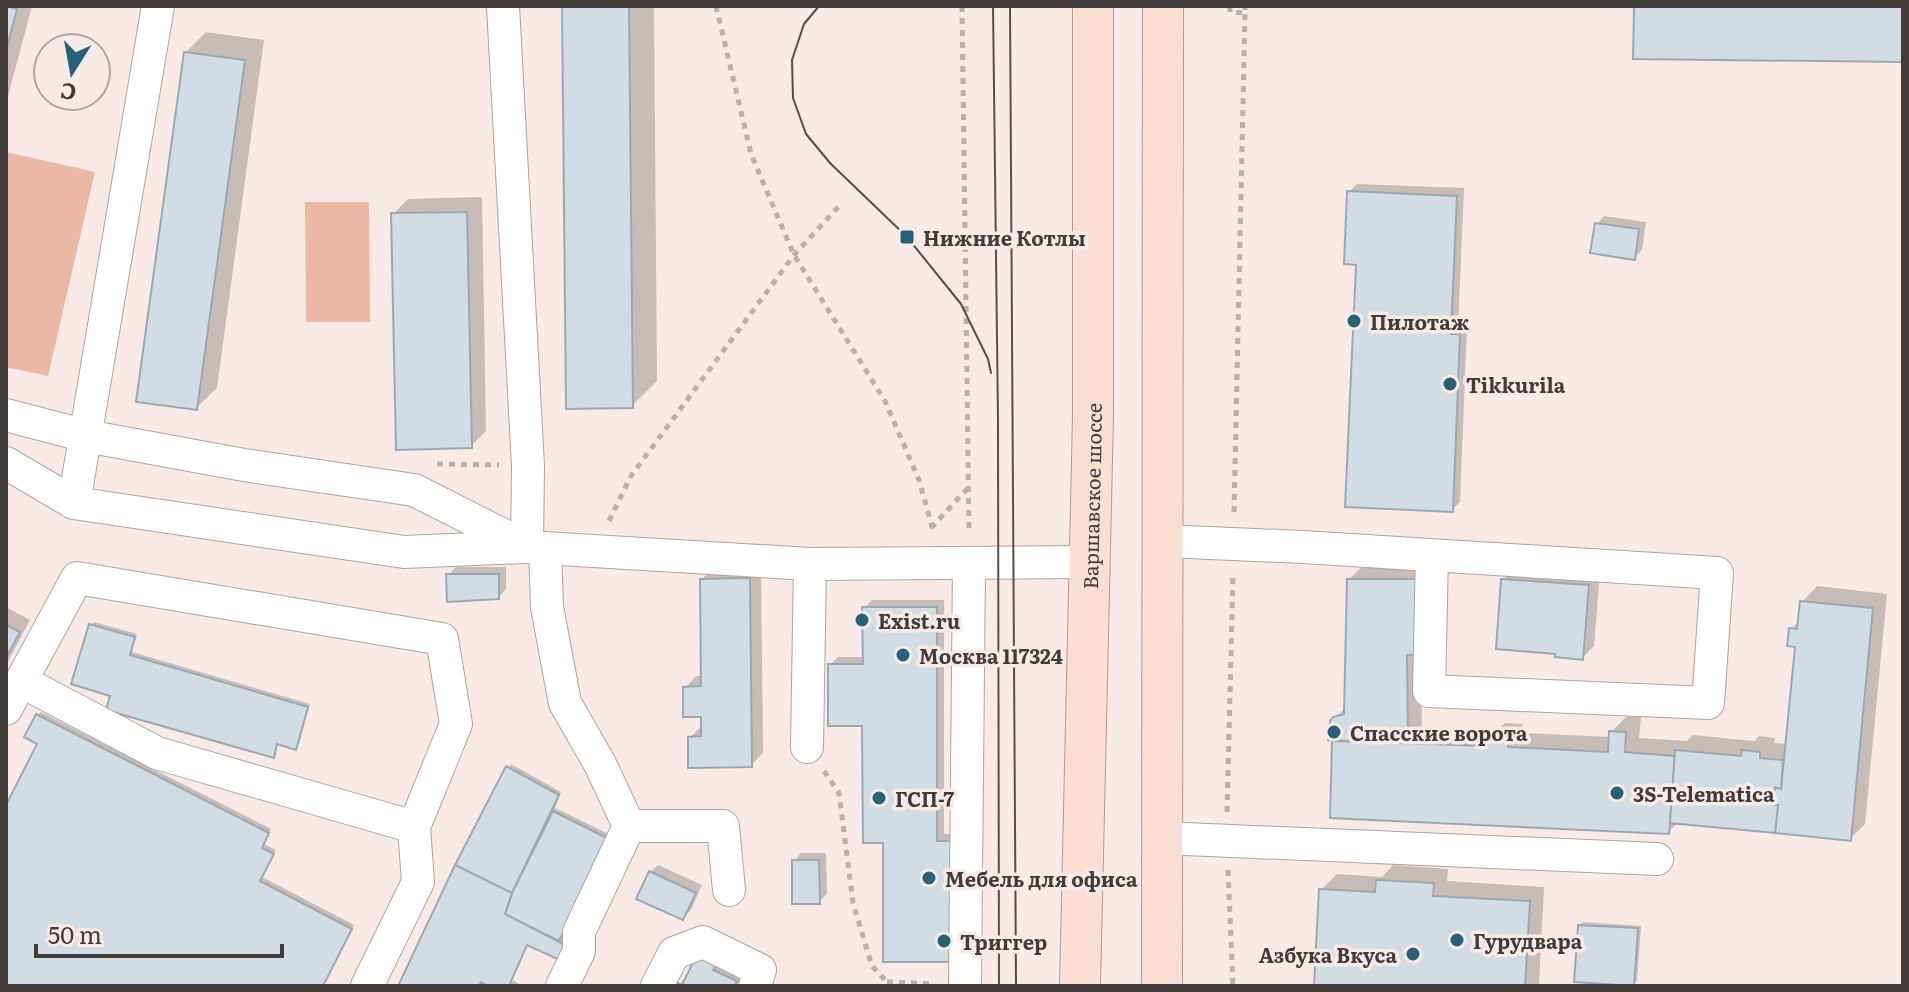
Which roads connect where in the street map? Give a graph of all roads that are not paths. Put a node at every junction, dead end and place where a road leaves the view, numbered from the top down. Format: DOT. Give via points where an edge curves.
graph roads {
  1 [pos="158,6"];
  2 [pos="503,6"];
  3 [pos="1093,6"];
  4 [pos="1163,6"];
  5 [pos="6,415"];
  6 [pos="86,436"];
  7 [pos="6,463"];
  8 [pos="74,503"];
  9 [pos="1164,541"];
  10 [pos="536,547"];
  11 [pos="1432,555"];
  12 [pos="1088,562"];
  13 [pos="810,564"];
  14 [pos="969,564"];
  15 [pos="21,681"];
  16 [pos="6,709"];
  17 [pos="807,747"];
  18 [pos="629,826"];
  19 [pos="414,827"];
  20 [pos="1162,838"];
  21 [pos="1657,859"];
  22 [pos="729,890"];
  23 [pos="965,985"];
  24 [pos="367,986"];
  25 [pos="562,986"];
  26 [pos="657,986"];
  27 [pos="755,986"];
  28 [pos="1080,986"];
  29 [pos="1162,986"];
  1 -- 6 [label="lane"];
  2 -- 10 [label="lane"];
  3 -- 12 [label="main road, Варшавское шоссе"];
  4 -- 9 [label="main road"];
  5 -- 6 [label="lane"];
  6 -- 8 [label="lane"];
  6 -- 10 [label="lane" via="414,490"];
  7 -- 8 [label="lane"];
  8 -- 10 [label="lane" via="404,552"];
  9 -- 11 [label="lane"];
  9 -- 20 [label="main road"];
  10 -- 13 [label="lane"];
  10 -- 18 [label="lane" via="565,703"];
  11 -- 11 [label="lane" via="1429,691 1708,703 1717,573"];
  12 -- 14 [label="lane"];
  12 -- 28 [label="main road, Варшавское шоссе"];
  13 -- 14 [label="lane"];
  13 -- 17 [label="lane"];
  14 -- 23 [label="lane"];
  15 -- 16 [label="lane"];
  15 -- 19 [label="lane" via="157,753"];
  15 -- 19 [label="lane" via="77,578 442,639 456,724"];
  18 -- 22 [label="lane" via="723,826"];
  18 -- 25 [label="lane" via="579,932 579,951"];
  19 -- 24 [label="lane" via="418,882"];
  20 -- 21 [label="lane"];
  20 -- 29 [label="main road"];
  26 -- 27 [label="lane" via="674,953 703,942 760,970"];
}
